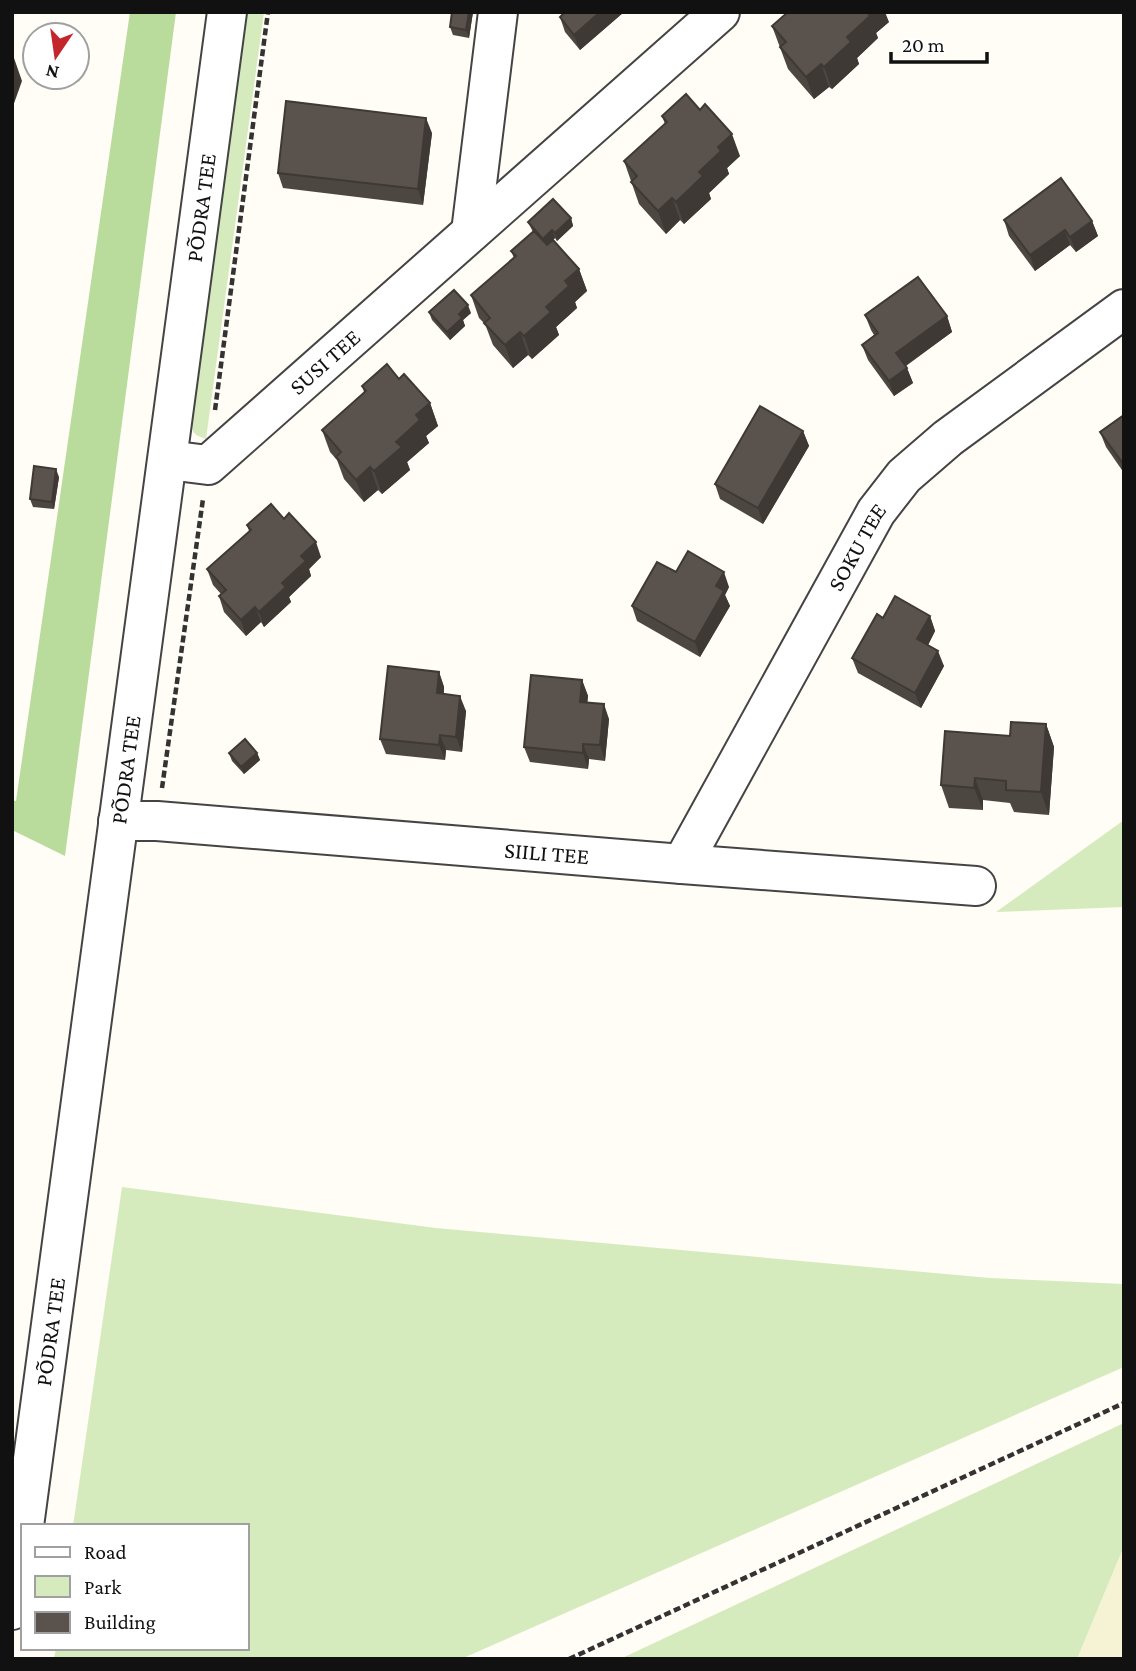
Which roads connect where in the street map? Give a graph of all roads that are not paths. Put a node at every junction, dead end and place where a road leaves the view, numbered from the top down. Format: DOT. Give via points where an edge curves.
graph roads {
  1 [pos="498,12"];
  2 [pos="719,12"];
  3 [pos="226,14"];
  4 [pos="471,232"];
  5 [pos="1124,309"];
  6 [pos="167,460"];
  7 [pos="118,821"];
  8 [pos="682,864"];
  9 [pos="976,886"];
  10 [pos="23,1524"];
  11 [pos="21,1546"];
  12 [pos="12,1610"];
  1 -- 4 [label="street"];
  2 -- 4 [label="street, SUSI TEE"];
  3 -- 6 [label="street, PÕDRA TEE"];
  4 -- 6 [label="street, SUSI TEE" via="208,465"];
  5 -- 8 [label="street, SOKU TEE" via="948,438 904,476 876,512"];
  6 -- 7 [label="street, PÕDRA TEE"];
  7 -- 8 [label="street, SIILI TEE"];
  7 -- 10 [label="street, PÕDRA TEE"];
  8 -- 9 [label="street, SIILI TEE"];
  11 -- 12 [label="street"];
}
